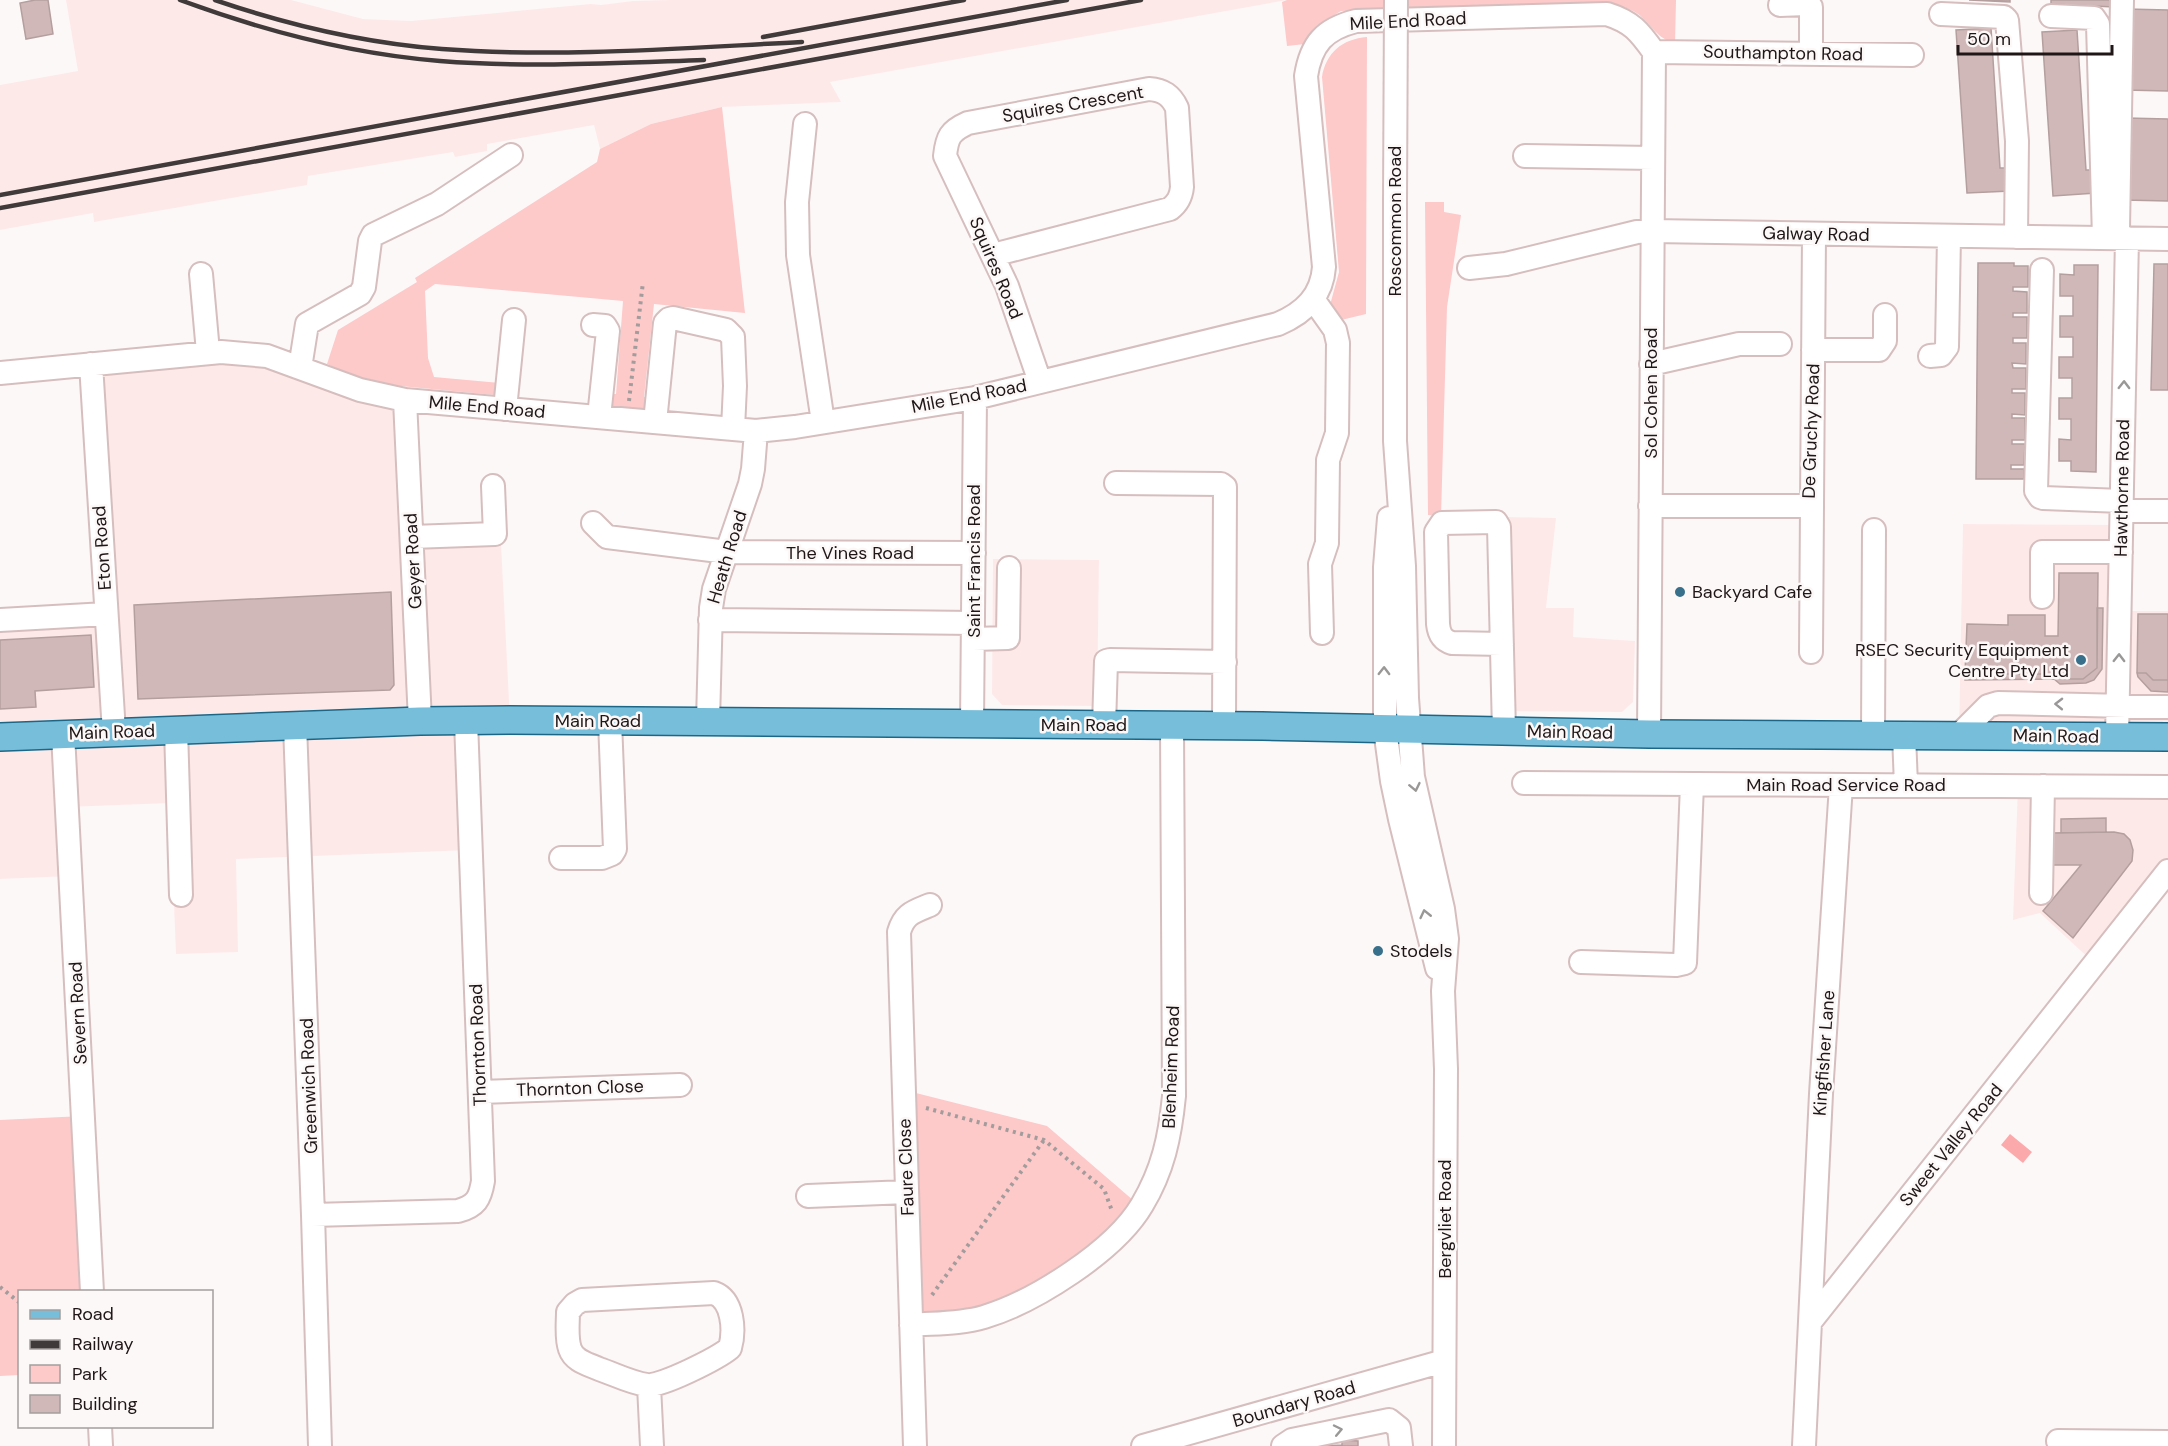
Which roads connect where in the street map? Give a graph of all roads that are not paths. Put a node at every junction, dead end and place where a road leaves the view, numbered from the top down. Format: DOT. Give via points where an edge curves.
graph roads {
  1 [pos="1395,0"];
  2 [pos="2122,0"];
  3 [pos="1780,4"];
  4 [pos="1941,14"];
  5 [pos="2051,16"];
  6 [pos="1654,52"];
  7 [pos="1811,54"];
  8 [pos="1912,55"];
  9 [pos="805,124"];
  10 [pos="511,155"];
  11 [pos="945,156"];
  12 [pos="1525,156"];
  13 [pos="1653,158"];
  14 [pos="1652,231"];
  15 [pos="1814,235"];
  16 [pos="1949,236"];
  17 [pos="2016,237"];
  18 [pos="2116,238"];
  19 [pos="2168,239"];
  20 [pos="993,255"];
  21 [pos="1469,268"];
  22 [pos="2042,270"];
  23 [pos="201,274"];
  24 [pos="1314,299"];
  25 [pos="1886,315"];
  26 [pos="514,320"];
  27 [pos="593,326"];
  28 [pos="1780,344"];
  29 [pos="1813,350"];
  30 [pos="208,352"];
  31 [pos="1930,356"];
  32 [pos="91,364"];
  33 [pos="1651,364"];
  34 [pos="300,368"];
  35 [pos="0,373"];
  36 [pos="1040,382"];
  37 [pos="975,398"];
  38 [pos="405,400"];
  39 [pos="505,409"];
  40 [pos="599,417"];
  41 [pos="655,422"];
  42 [pos="822,422"];
  43 [pos="745,430"];
  44 [pos="1116,483"];
  45 [pos="493,486"];
  46 [pos="1650,506"];
  47 [pos="1812,506"];
  48 [pos="2122,506"];
  49 [pos="2168,511"];
  50 [pos="593,524"];
  51 [pos="1874,530"];
  52 [pos="412,537"];
  53 [pos="727,552"];
  54 [pos="2121,552"];
  55 [pos="974,553"];
  56 [pos="1009,568"];
  57 [pos="2043,597"];
  58 [pos="106,614"];
  59 [pos="0,620"];
  60 [pos="710,620"];
  61 [pos="973,631"];
  62 [pos="1322,633"];
  63 [pos="1502,644"];
  64 [pos="1811,652"];
  65 [pos="1225,662"];
  66 [pos="2117,706"];
  67 [pos="2168,707"];
  68 [pos="466,720"];
  69 [pos="420,721"];
  70 [pos="610,721"];
  71 [pos="708,721"];
  72 [pos="295,725"];
  73 [pos="972,725"];
  74 [pos="1172,725"];
  75 [pos="1104,726"];
  76 [pos="1224,726"];
  77 [pos="176,729"];
  78 [pos="1397,729"];
  79 [pos="1504,731"];
  80 [pos="114,732"];
  81 [pos="63,734"];
  82 [pos="1649,734"];
  83 [pos="1873,735"];
  84 [pos="1904,735"];
  85 [pos="1959,735"];
  86 [pos="0,737"];
  87 [pos="2117,737"];
  88 [pos="2168,737"];
  89 [pos="1524,783"];
  90 [pos="1692,784"];
  91 [pos="1841,784"];
  92 [pos="1906,785"];
  93 [pos="2043,786"];
  94 [pos="2168,787"];
  95 [pos="561,858"];
  96 [pos="2168,871"];
  97 [pos="2041,893"];
  98 [pos="182,895"];
  99 [pos="930,905"];
  100 [pos="1581,962"];
  101 [pos="680,1085"];
  102 [pos="480,1092"];
  103 [pos="907,1192"];
  104 [pos="807,1196"];
  105 [pos="313,1215"];
  106 [pos="93,1290"];
  107 [pos="1811,1321"];
  108 [pos="911,1325"];
  109 [pos="1444,1361"];
  110 [pos="649,1386"];
  111 [pos="100,1428"];
  112 [pos="2058,1441"];
  113 [pos="2168,1442"];
  114 [pos="2129,1444"];
  115 [pos="100,1446"];
  116 [pos="320,1446"];
  117 [pos="652,1446"];
  118 [pos="915,1446"];
  119 [pos="1143,1446"];
  120 [pos="1283,1446"];
  121 [pos="1401,1446"];
  122 [pos="1444,1446"];
  123 [pos="1804,1446"];
  1 -- 78 [label="street, Roscommon Road, bridge" via="1395,441 1385,567"];
  2 -- 18 [label="street"];
  3 -- 7 [label="street" via="1811,7"];
  4 -- 17 [label="street" via="2007,20 2017,148"];
  5 -- 18 [label="street" via="2094,18 2098,24"];
  6 -- 7 [label="street, Southampton Road"];
  6 -- 13 [label="street, Sol Cohen Road"];
  6 -- 24 [label="street, Mile End Road" via="1639,31 1607,14 1356,21 1327,33 1316,45 1306,76 1324,267"];
  7 -- 8 [label="street, Southampton Road"];
  9 -- 42 [label="street" via="797,202 798,255"];
  10 -- 34 [label="street" via="437,204 373,235 364,287 354,298 308,324"];
  11 -- 20 [label="street, Squires Road"];
  11 -- 20 [label="street, Squires Crescent" via="947,140 955,129 968,123 1149,89 1173,99 1177,108 1182,187 1175,205"];
  12 -- 13 [label="street"];
  13 -- 14 [label="street, Sol Cohen Road"];
  14 -- 15 [label="street, Galway Road"];
  14 -- 21 [label="street, Galway Road" via="1506,264"];
  14 -- 33 [label="street, Sol Cohen Road"];
  15 -- 16 [label="street, Galway Road"];
  15 -- 29 [label="street, De Gruchy Road"];
  16 -- 17 [label="street, Galway Road"];
  16 -- 31 [label="street" via="1947,346 1941,355"];
  17 -- 18 [label="street, Galway Road"];
  18 -- 19 [label="street, Galway Road"];
  48 -- 18 [label="street, Hawthorne Road, one-way"];
  20 -- 36 [label="street, Squires Road"];
  22 -- 48 [label="street" via="2036,491 2040,498"];
  23 -- 30 [label="street"];
  24 -- 36 [label="street, Mile End Road" via="1278,324"];
  24 -- 62 [label="street" via="1335,330 1338,343 1337,433 1328,460 1327,543 1320,564"];
  25 -- 29 [label="street" via="1885,341 1880,350"];
  26 -- 39 [label="street"];
  27 -- 40 [label="street" via="605,326 608,331"];
  28 -- 33 [label="street" via="1739,344"];
  29 -- 47 [label="street, De Gruchy Road"];
  30 -- 32 [label="street, Mile End Road"];
  30 -- 34 [label="street, Mile End Road" via="267,356"];
  32 -- 35 [label="street, Mile End Road"];
  32 -- 58 [label="street, Eton Road"];
  33 -- 46 [label="street, Sol Cohen Road"];
  34 -- 38 [label="street, Mile End Road" via="360,390"];
  36 -- 37 [label="street, Mile End Road"];
  37 -- 42 [label="street, Mile End Road"];
  37 -- 55 [label="street, Saint Francis Road"];
  38 -- 39 [label="street, Mile End Road"];
  38 -- 52 [label="street, Geyer Road"];
  39 -- 40 [label="street, Mile End Road"];
  40 -- 41 [label="street, Mile End Road"];
  41 -- 43 [label="street, Mile End Road"];
  41 -- 43 [label="street, Heath Road" via="665,323 673,318 726,330 733,337 735,386"];
  42 -- 43 [label="street, Mile End Road"];
  43 -- 53 [label="street, Heath Road" via="752,477"];
  44 -- 65 [label="street" via="1225,487"];
  45 -- 52 [label="street" via="495,534"];
  46 -- 47 [label="street, De Gruchy Road"];
  46 -- 82 [label="street, Sol Cohen Road"];
  47 -- 64 [label="street"];
  48 -- 49 [label="street"];
  48 -- 54 [label="street, Hawthorne Road"];
  50 -- 53 [label="street, The Vines Road" via="607,537"];
  51 -- 83 [label="street"];
  52 -- 69 [label="street, Geyer Road"];
  53 -- 55 [label="street, The Vines Road"];
  53 -- 60 [label="street, Heath Road" via="714,589"];
  54 -- 57 [label="street" via="2042,552"];
  66 -- 54 [label="street, Hawthorne Road, one-way"];
  55 -- 61 [label="street, Saint Francis Road"];
  56 -- 61 [label="street" via="1009,636 1006,639"];
  58 -- 59 [label="street"];
  58 -- 80 [label="street, Eton Road"];
  60 -- 61 [label="street"];
  60 -- 71 [label="street, Heath Road"];
  61 -- 73 [label="street, Saint Francis Road"];
  63 -- 63 [label="street" via="1452,643 1440,635 1436,532 1442,523 1498,524"];
  63 -- 79 [label="street"];
  65 -- 75 [label="street" via="1106,661"];
  65 -- 76 [label="street"];
  66 -- 67 [label="street"];
  66 -- 85 [label="street, one-way" via="1994,703"];
  66 -- 87 [label="street, Hawthorne Road"];
  68 -- 69 [label="main road, Main Road"];
  68 -- 70 [label="main road, Main Road"];
  68 -- 102 [label="street, Thornton Road"];
  69 -- 72 [label="main road, Main Road"];
  70 -- 71 [label="main road, Main Road"];
  70 -- 95 [label="street" via="615,849 602,858"];
  71 -- 73 [label="main road, Main Road"];
  72 -- 77 [label="main road, Main Road"];
  72 -- 105 [label="street, Greenwich Road"];
  73 -- 75 [label="main road, Main Road"];
  74 -- 75 [label="main road, Main Road"];
  74 -- 76 [label="main road, Main Road"];
  74 -- 108 [label="street, Blenheim Road" via="1174,1096 1166,1153 1141,1207 1120,1232 1076,1270 1004,1310 957,1322"];
  76 -- 78 [label="main road, Main Road"];
  77 -- 80 [label="main road, Main Road"];
  77 -- 98 [label="street"];
  78 -- 79 [label="main road, Main Road"];
  78 -- 109 [label="street, Bergvliet Road" via="1392,781 1443,991"];
  79 -- 82 [label="main road, Main Road"];
  80 -- 81 [label="main road, Main Road"];
  81 -- 86 [label="main road, Main Road"];
  81 -- 106 [label="street, Severn Road"];
  82 -- 83 [label="main road, Main Road"];
  83 -- 84 [label="main road, Main Road"];
  84 -- 85 [label="main road, Main Road"];
  84 -- 92 [label="street"];
  85 -- 87 [label="main road, Main Road"];
  87 -- 88 [label="main road, Main Road"];
  89 -- 90 [label="street, Main Road Service Road"];
  90 -- 91 [label="street, Main Road Service Road"];
  90 -- 100 [label="street" via="1685,963"];
  91 -- 92 [label="street, Main Road Service Road"];
  91 -- 107 [label="street, Kingfisher Lane"];
  92 -- 93 [label="street, Main Road Service Road"];
  93 -- 94 [label="street, Main Road Service Road"];
  93 -- 97 [label="street"];
  96 -- 107 [label="street, Sweet Valley Road"];
  99 -- 103 [label="street, Faure Close" via="911,913 898,932"];
  101 -- 102 [label="street, Thornton Close"];
  102 -- 105 [label="street, Thornton Road" via="483,1181 477,1203 458,1211"];
  103 -- 104 [label="street"];
  103 -- 108 [label="street, Faure Close"];
  105 -- 116 [label="street, Greenwich Road"];
  107 -- 123 [label="street"];
  108 -- 118 [label="street, Faure Close"];
  109 -- 119 [label="street, Boundary Road"];
  109 -- 122 [label="street, Bergvliet Road"];
  110 -- 110 [label="street" via="575,1358 568,1343 571,1307 589,1299 720,1295 730,1312 730,1348"];
  110 -- 117 [label="street"];
  111 -- 115 [label="street"];
  112 -- 114 [label="street"];
  113 -- 114 [label="street"];
  120 -- 121 [label="street, one-way" via="1292,1440 1389,1420 1399,1428"];
}
